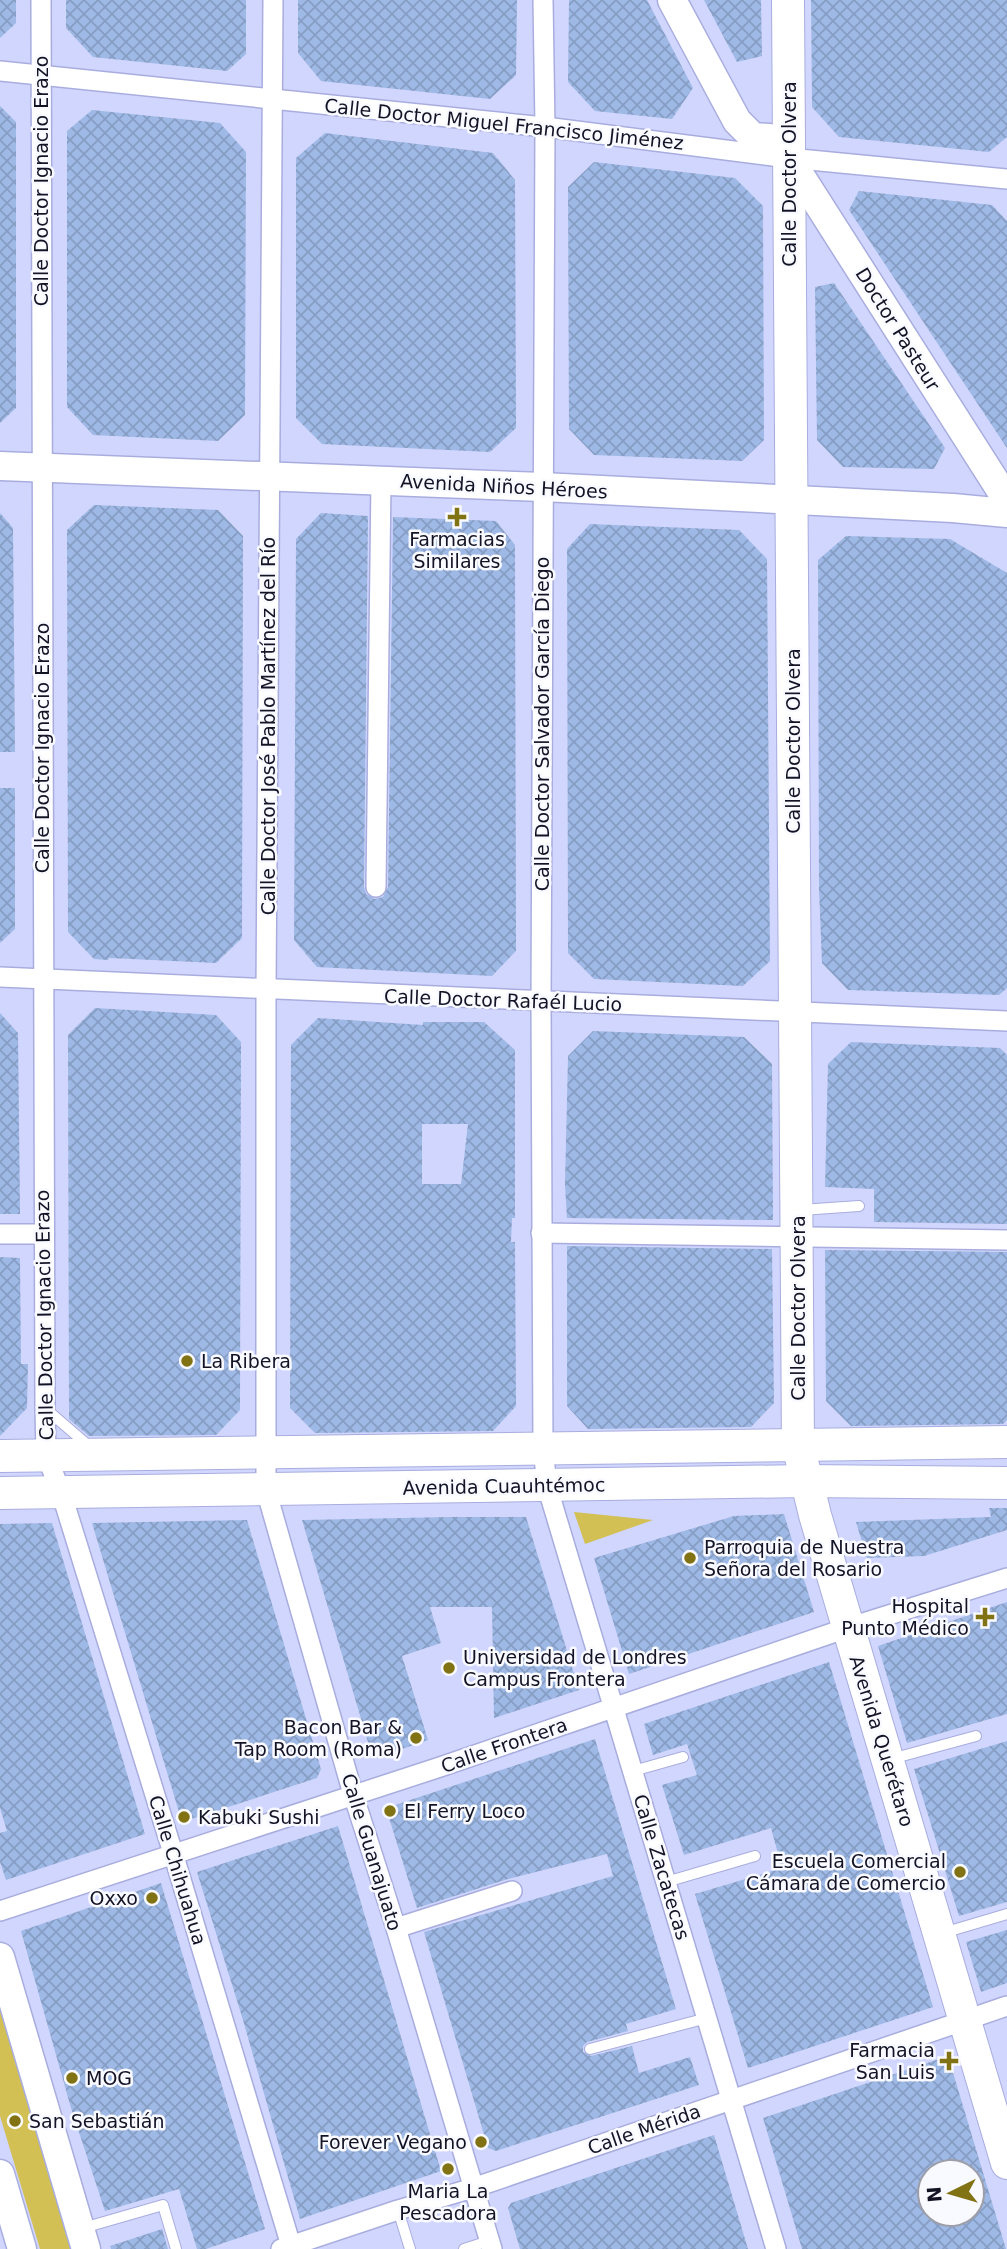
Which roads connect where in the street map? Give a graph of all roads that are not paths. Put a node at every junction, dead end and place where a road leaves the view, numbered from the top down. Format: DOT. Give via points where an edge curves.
graph roads {
  1 [pos="41,0"];
  2 [pos="274,0"];
  3 [pos="543,0"];
  4 [pos="672,0"];
  5 [pos="788,0"];
  6 [pos="0,71"];
  7 [pos="41,75"];
  8 [pos="273,99"];
  9 [pos="545,127"];
  10 [pos="789,158"];
  11 [pos="1007,179"];
  12 [pos="0,466"];
  13 [pos="41,467"];
  14 [pos="270,476"];
  15 [pos="381,480"];
  16 [pos="543,487"];
  17 [pos="792,499"];
  18 [pos="1007,500"];
  19 [pos="1007,513"];
  20 [pos="376,887"];
  21 [pos="0,978"];
  22 [pos="44,979"];
  23 [pos="267,990"];
  24 [pos="541,1002"];
  25 [pos="795,1011"];
  26 [pos="1007,1021"];
  27 [pos="859,1206"];
  28 [pos="797,1223"];
  29 [pos="0,1234"];
  30 [pos="43,1234"];
  31 [pos="541,1234"];
  32 [pos="1007,1240"];
  33 [pos="45,1408"];
  34 [pos="1007,1442"];
  35 [pos="98,1454"];
  36 [pos="0,1455"];
  37 [pos="801,1461"];
  38 [pos="545,1465"];
  39 [pos="265,1468"];
  40 [pos="52,1471"];
  41 [pos="1007,1483"];
  42 [pos="0,1493"];
  43 [pos="1007,1578"];
  44 [pos="848,1628"];
  45 [pos="614,1707"];
  46 [pos="976,1736"];
  47 [pos="683,1758"];
  48 [pos="887,1760"];
  49 [pos="633,1771"];
  50 [pos="353,1794"];
  51 [pos="173,1853"];
  52 [pos="755,1856"];
  53 [pos="666,1882"];
  54 [pos="512,1891"];
  55 [pos="0,1911"];
  56 [pos="1007,1914"];
  57 [pos="396,1928"];
  58 [pos="939,1934"];
  59 [pos="0,1956"];
  60 [pos="1007,2006"];
  61 [pos="707,2018"];
  62 [pos="965,2020"];
  63 [pos="590,2049"];
  64 [pos="731,2099"];
  65 [pos="1007,2162"];
  66 [pos="0,2174"];
  67 [pos="473,2188"];
  68 [pos="398,2210"];
  69 [pos="83,2239"];
  70 [pos="491,2245"];
  71 [pos="288,2248"];
  72 [pos="22,2249"];
  73 [pos="176,2249"];
  74 [pos="410,2249"];
  75 [pos="464,2249"];
  76 [pos="776,2249"];
  1 -- 7 [label="street, Calle Doctor Ignacio Erazo"];
  2 -- 8 [label="street, Calle Doctor José Pablo Martínez del Río"];
  3 -- 9 [label="street, Calle Doctor Salvador García Diego"];
  4 -- 10 [label="main road, Doctor Pasteur" via="737,121 753,137 770,138 781,145"];
  5 -- 10 [label="main road, Calle Doctor Olvera"];
  6 -- 7 [label="street, Calle Doctor Miguel Francisco Jiménez"];
  7 -- 8 [label="street, Calle Doctor Miguel Francisco Jiménez"];
  7 -- 13 [label="street, Calle Doctor Ignacio Erazo"];
  8 -- 9 [label="street, Calle Doctor Miguel Francisco Jiménez"];
  8 -- 14 [label="street, Calle Doctor José Pablo Martínez del Río"];
  9 -- 10 [label="street, Calle Doctor Miguel Francisco Jiménez"];
  9 -- 16 [label="street, Calle Doctor Salvador García Diego"];
  10 -- 11 [label="street, Calle Doctor Miguel Francisco Jiménez"];
  10 -- 17 [label="main road, Calle Doctor Olvera"];
  10 -- 18 [label="main road, Doctor Pasteur"];
  12 -- 13 [label="main road, Avenida Niños Héroes"];
  13 -- 14 [label="main road, Avenida Niños Héroes"];
  13 -- 22 [label="street, Calle Doctor Ignacio Erazo"];
  14 -- 15 [label="main road, Avenida Niños Héroes"];
  14 -- 23 [label="street, Calle Doctor José Pablo Martínez del Río"];
  15 -- 16 [label="main road, Avenida Niños Héroes"];
  15 -- 20 [label="street"];
  16 -- 17 [label="main road, Avenida Niños Héroes"];
  16 -- 24 [label="street, Calle Doctor Salvador García Diego"];
  17 -- 19 [label="main road, Avenida Niños Héroes"];
  17 -- 25 [label="main road, Calle Doctor Olvera"];
  21 -- 22 [label="street, Calle Doctor Rafaél Lucio"];
  22 -- 23 [label="street, Calle Doctor Rafaél Lucio"];
  22 -- 30 [label="street, Calle Doctor Ignacio Erazo"];
  23 -- 24 [label="street, Calle Doctor Rafaél Lucio"];
  23 -- 39 [label="street, Calle Doctor José Pablo Martínez del Río"];
  24 -- 25 [label="street, Calle Doctor Rafaél Lucio"];
  24 -- 31 [label="street, Calle Doctor Salvador García Diego"];
  25 -- 26 [label="street, Calle Doctor Rafaél Lucio"];
  25 -- 28 [label="main road, Calle Doctor Olvera"];
  27 -- 28 [label="lane"];
  28 -- 31 [label="street"];
  28 -- 32 [label="street"];
  28 -- 37 [label="main road, Calle Doctor Olvera"];
  29 -- 30 [label="street"];
  30 -- 33 [label="street, Calle Doctor Ignacio Erazo"];
  31 -- 38 [label="street, Calle Doctor Salvador García Diego"];
  33 -- 35 [label="lane"];
  33 -- 40 [label="street, Calle Doctor Ignacio Erazo"];
  34 -- 37 [label="main road, Avenida Cuauhtémoc"];
  35 -- 39 [label="main road, Avenida Cuauhtémoc"];
  35 -- 40 [label="main road, Avenida Cuauhtémoc"];
  36 -- 40 [label="main road, Avenida Cuauhtémoc"];
  37 -- 38 [label="main road, Avenida Cuauhtémoc"];
  37 -- 41 [label="main road, Avenida Cuauhtémoc"];
  37 -- 44 [label="main road, Avenida Querétaro"];
  38 -- 39 [label="main road, Avenida Cuauhtémoc"];
  38 -- 45 [label="street, Calle Zacatecas"];
  39 -- 40 [label="main road, Avenida Cuauhtémoc"];
  39 -- 50 [label="street, Calle Guanajuato"];
  40 -- 42 [label="main road, Avenida Cuauhtémoc"];
  40 -- 51 [label="street, Calle Chihuahua"];
  43 -- 44 [label="street, Calle Frontera"];
  44 -- 45 [label="street, Calle Frontera"];
  44 -- 48 [label="main road, Avenida Querétaro"];
  45 -- 49 [label="street, Calle Zacatecas"];
  45 -- 50 [label="street, Calle Frontera"];
  46 -- 48 [label="lane"];
  47 -- 49 [label="lane"];
  48 -- 58 [label="main road, Avenida Querétaro"];
  49 -- 53 [label="street, Calle Zacatecas"];
  50 -- 51 [label="street, Calle Frontera"];
  50 -- 57 [label="street, Calle Guanajuato"];
  51 -- 55 [label="street, Calle Frontera"];
  51 -- 71 [label="street, Calle Chihuahua"];
  52 -- 53 [label="lane"];
  53 -- 61 [label="street, Calle Zacatecas"];
  54 -- 57 [label="street"];
  56 -- 58 [label="lane"];
  57 -- 67 [label="street, Calle Guanajuato"];
  58 -- 62 [label="main road, Avenida Querétaro"];
  59 -- 69 [label="main road"];
  60 -- 62 [label="street, Calle Mérida"];
  61 -- 63 [label="lane"];
  61 -- 64 [label="street, Calle Zacatecas"];
  62 -- 64 [label="street, Calle Mérida"];
  62 -- 65 [label="main road, Avenida Querétaro"];
  64 -- 67 [label="street, Calle Mérida"];
  64 -- 76 [label="street, Calle Zacatecas"];
  66 -- 72 [label="main road"];
  67 -- 68 [label="street, Calle Mérida"];
  67 -- 70 [label="street, Calle Guanajuato"];
  68 -- 71 [label="street, Calle Mérida"];
  68 -- 74 [label="lane"];
  69 -- 73 [label="lane" via="163,2204"];
  70 -- 75 [label="lane"];
}
